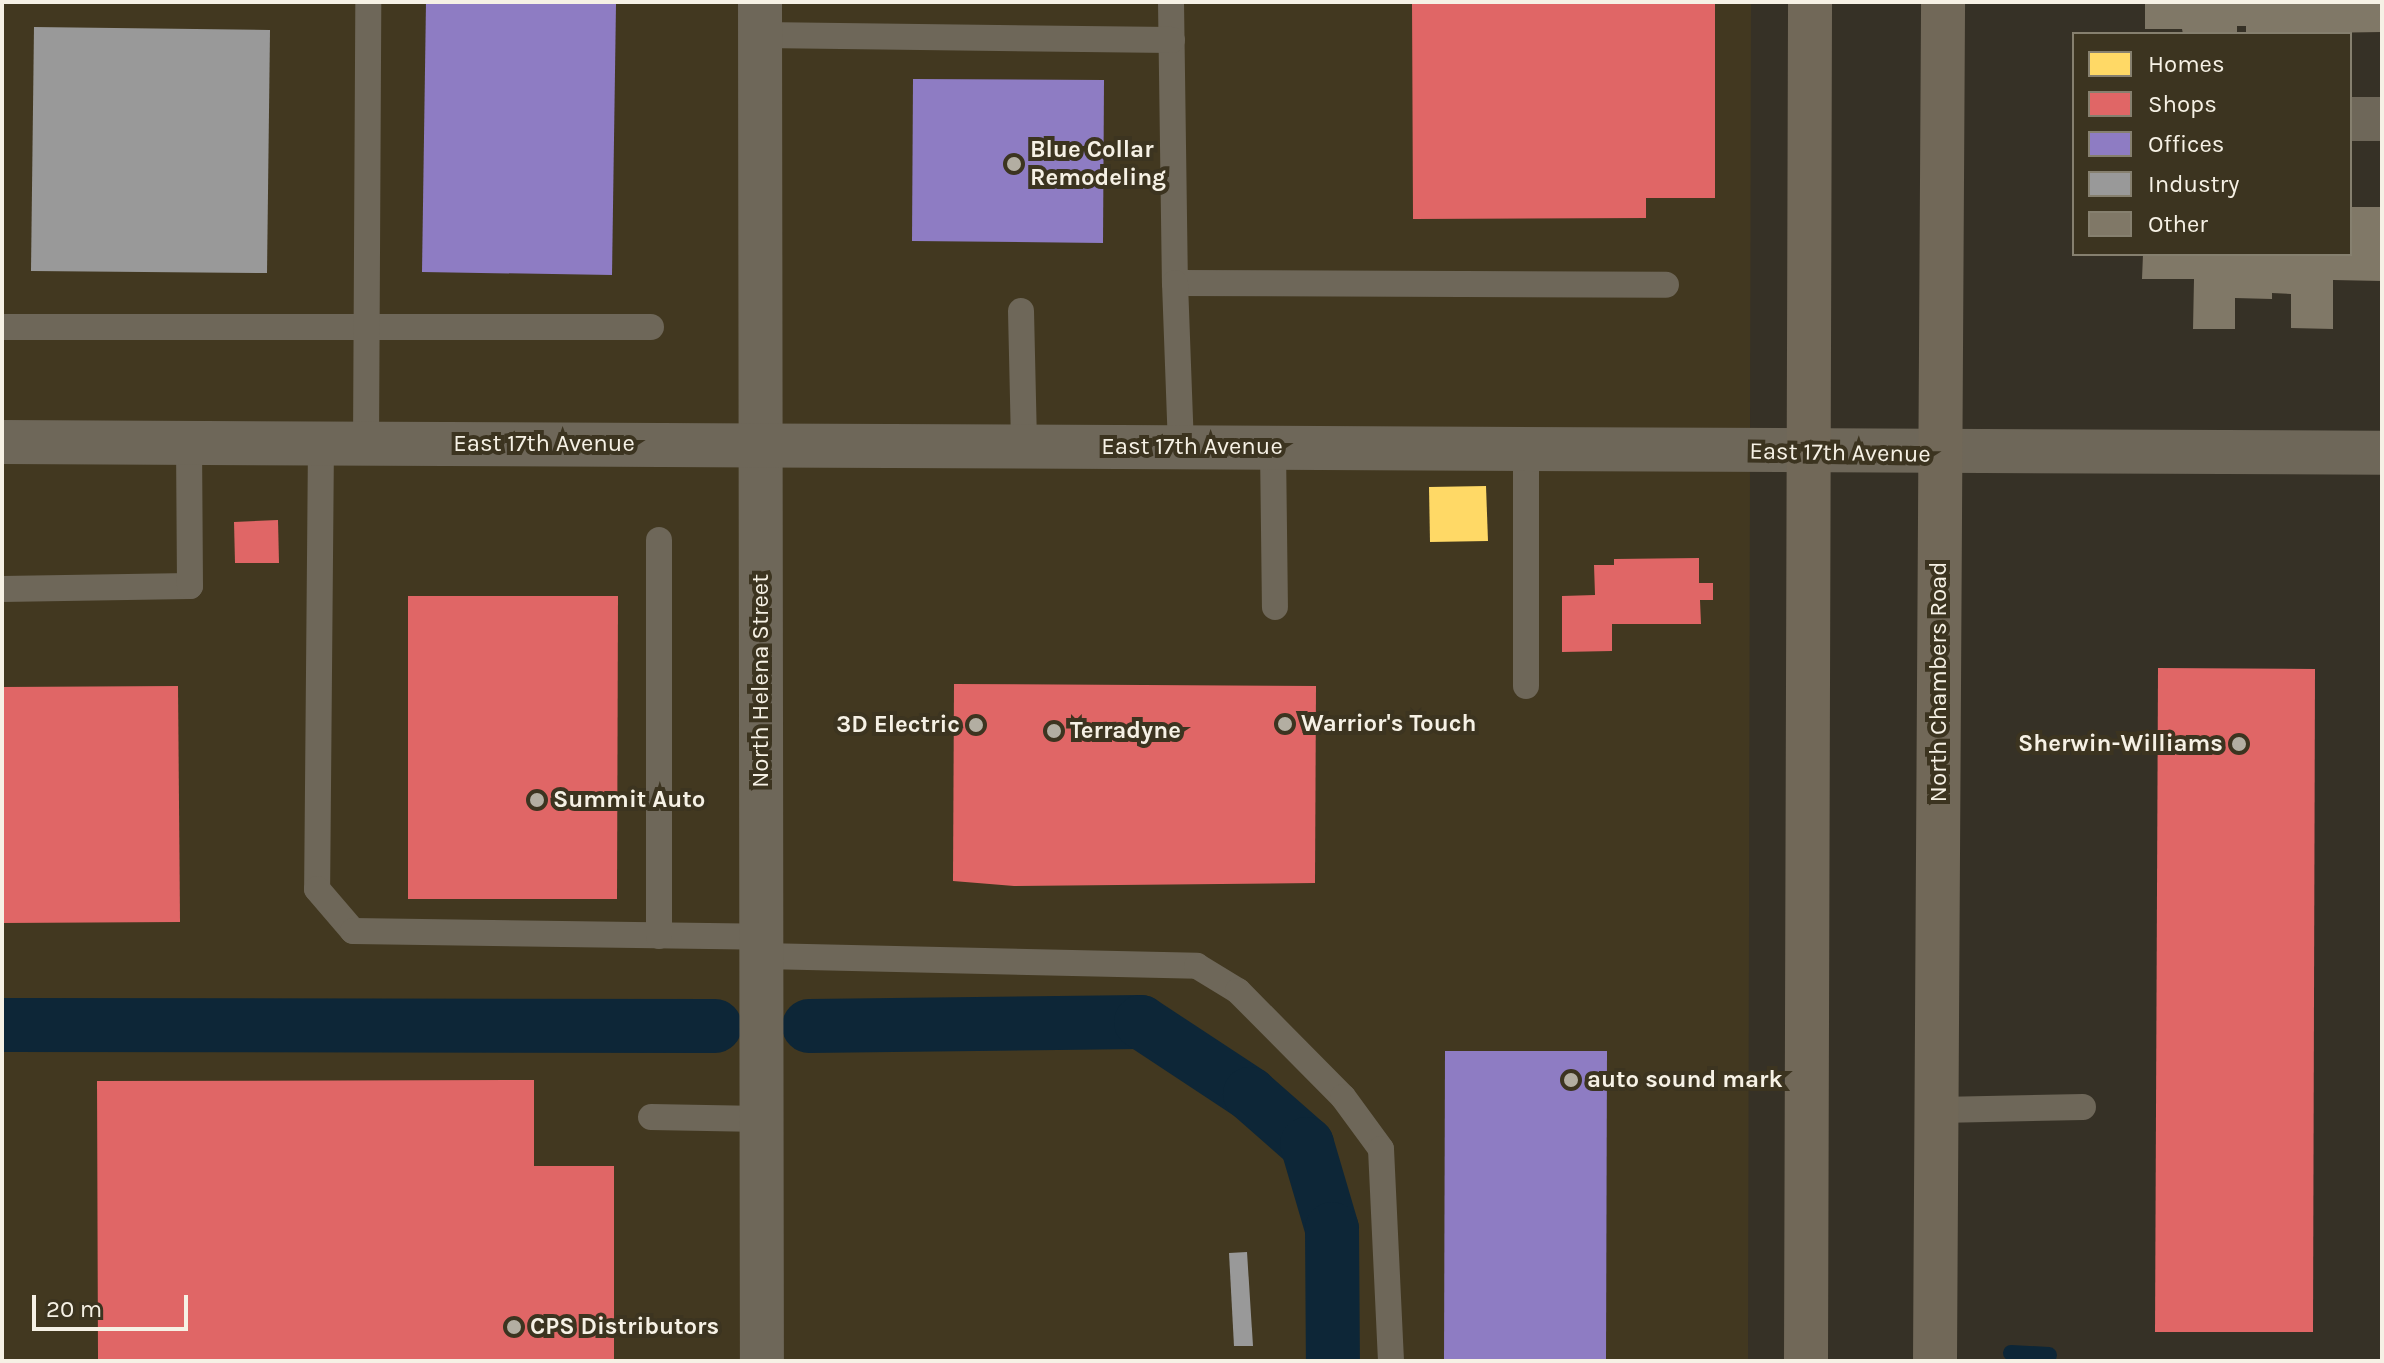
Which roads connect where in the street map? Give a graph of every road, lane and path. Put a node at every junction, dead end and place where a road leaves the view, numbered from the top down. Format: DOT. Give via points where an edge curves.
graph roads {
  1 [pos="368,2"];
  2 [pos="1810,2"];
  3 [pos="1943,2"];
  4 [pos="1175,5"];
  5 [pos="760,18"];
  6 [pos="1172,40"];
  7 [pos="2352,119"];
  8 [pos="2382,119"];
  9 [pos="1175,283"];
  10 [pos="1666,285"];
  11 [pos="1021,311"];
  12 [pos="2,327"];
  13 [pos="368,327"];
  14 [pos="651,327"];
  15 [pos="2,442"];
  16 [pos="189,443"];
  17 [pos="321,443"];
  18 [pos="366,444"];
  19 [pos="763,445"];
  20 [pos="1024,446"];
  21 [pos="1181,447"];
  22 [pos="1273,448"];
  23 [pos="1526,450"];
  24 [pos="1811,451"];
  25 [pos="2382,453"];
  26 [pos="1939,454"];
  27 [pos="659,540"];
  28 [pos="2,589"];
  29 [pos="1275,607"];
  30 [pos="1526,686"];
  31 [pos="659,936"];
  32 [pos="763,947"];
  33 [pos="2083,1107"];
  34 [pos="1939,1110"];
  35 [pos="651,1117"];
  36 [pos="762,1119"];
  37 [pos="762,1361"];
  38 [pos="1391,1361"];
  39 [pos="1806,1361"];
  40 [pos="1935,1361"];
  1 -- 13 [label="lane"];
  2 -- 24 [label="main road"];
  3 -- 26 [label="main road, North Chambers Road"];
  4 -- 6 [label="lane"];
  5 -- 6 [label="lane"];
  5 -- 19 [label="street, North Helena Street"];
  6 -- 9 [label="lane"];
  7 -- 8 [label="street"];
  9 -- 10 [label="lane"];
  9 -- 21 [label="lane"];
  11 -- 20 [label="lane"];
  12 -- 13 [label="lane"];
  13 -- 14 [label="lane"];
  13 -- 18 [label="lane"];
  15 -- 16 [label="street, East 17th Avenue"];
  16 -- 17 [label="street, East 17th Avenue"];
  16 -- 28 [label="lane" via="190,586"];
  17 -- 18 [label="street, East 17th Avenue"];
  17 -- 31 [label="lane" via="317,889 353,931"];
  18 -- 19 [label="street, East 17th Avenue"];
  19 -- 20 [label="street, East 17th Avenue"];
  19 -- 32 [label="street, North Helena Street"];
  20 -- 21 [label="street, East 17th Avenue"];
  21 -- 22 [label="street, East 17th Avenue"];
  22 -- 23 [label="street, East 17th Avenue"];
  22 -- 29 [label="lane"];
  23 -- 24 [label="street, East 17th Avenue"];
  23 -- 30 [label="lane"];
  24 -- 26 [label="street, East 17th Avenue"];
  24 -- 39 [label="main road"];
  25 -- 26 [label="street, East 17th Avenue"];
  26 -- 34 [label="main road, North Chambers Road"];
  27 -- 31 [label="lane"];
  31 -- 32 [label="lane"];
  32 -- 36 [label="street, North Helena Street"];
  32 -- 38 [label="lane" via="1197,966 1238,991 1343,1097 1381,1149"];
  33 -- 34 [label="lane"];
  34 -- 40 [label="main road, North Chambers Road"];
  35 -- 36 [label="lane"];
  36 -- 37 [label="street, North Helena Street"];
}
